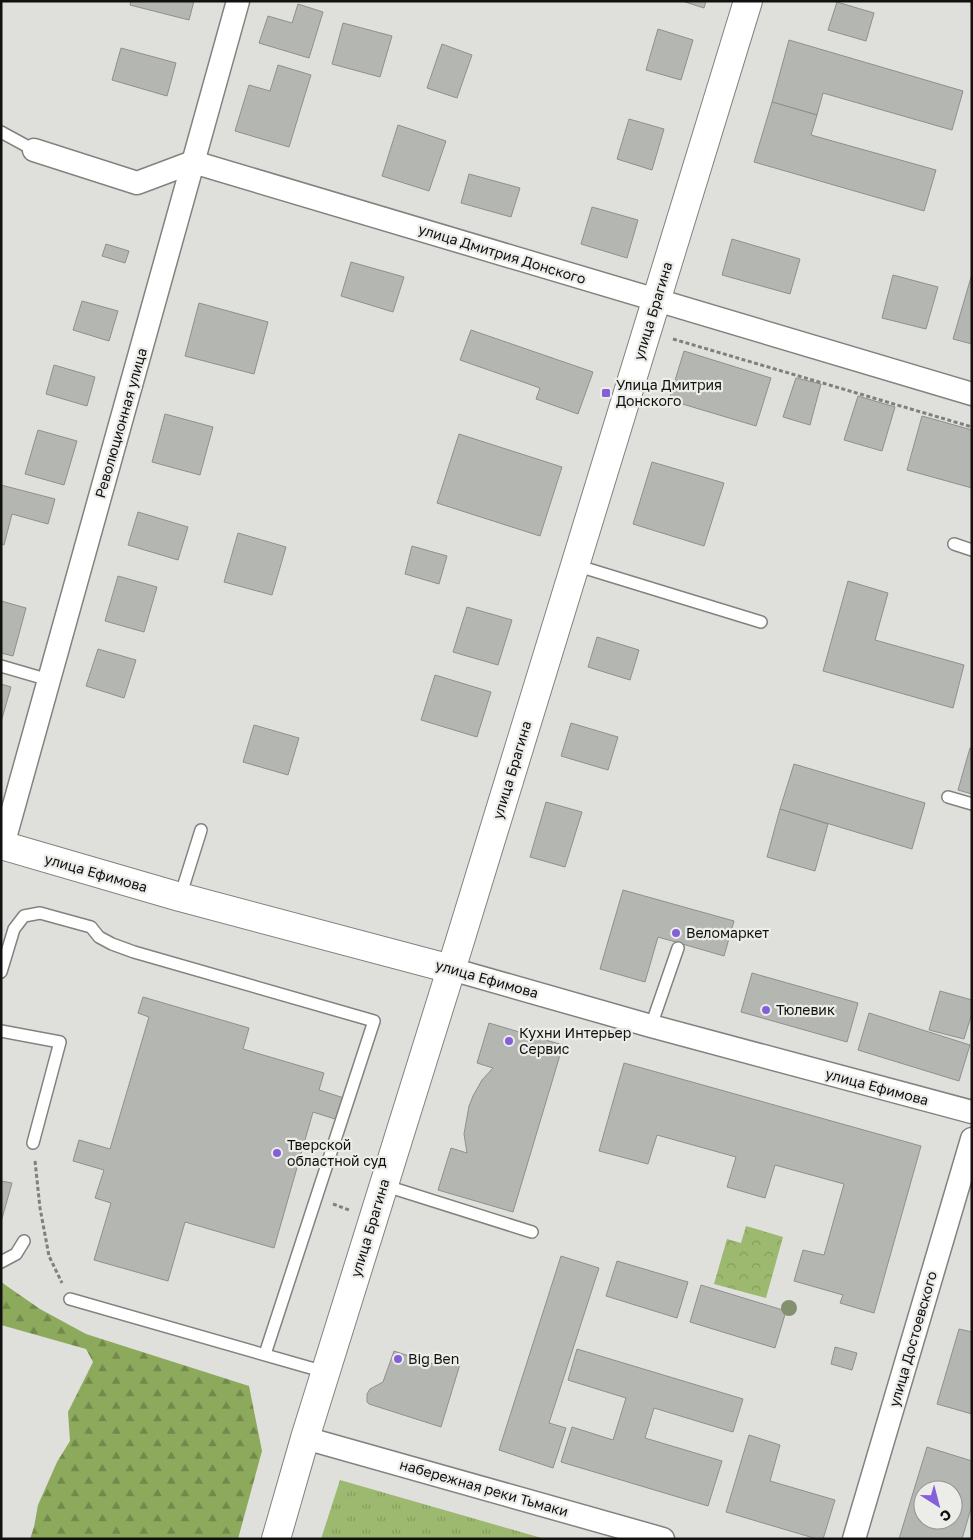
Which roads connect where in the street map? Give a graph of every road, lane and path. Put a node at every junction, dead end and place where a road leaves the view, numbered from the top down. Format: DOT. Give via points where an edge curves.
graph roads {
  1 [pos="238,1"];
  2 [pos="748,1"];
  3 [pos="1,132"];
  4 [pos="34,150"];
  5 [pos="193,162"];
  6 [pos="656,300"];
  7 [pos="672,339"];
  8 [pos="972,394"];
  9 [pos="972,427"];
  10 [pos="954,544"];
  11 [pos="972,550"];
  12 [pos="575,564"];
  13 [pos="761,622"];
  14 [pos="1,666"];
  15 [pos="49,680"];
  16 [pos="948,797"];
  17 [pos="972,804"];
  18 [pos="201,830"];
  19 [pos="2,847"];
  20 [pos="180,897"];
  21 [pos="678,948"];
  22 [pos="451,968"];
  23 [pos="1,972"];
  24 [pos="651,1026"];
  25 [pos="1,1031"];
  26 [pos="972,1112"];
  27 [pos="972,1139"];
  28 [pos="33,1143"];
  29 [pos="383,1185"];
  30 [pos="532,1232"];
  31 [pos="24,1241"];
  32 [pos="1,1262"];
  33 [pos="70,1299"];
  34 [pos="265,1354"];
  35 [pos="325,1372"];
  36 [pos="305,1438"];
  37 [pos="276,1539"];
  38 [pos="663,1539"];
  39 [pos="854,1539"];
  1 -- 5 [label="street, Революционная улица"];
  2 -- 6 [label="street, улица Брагина"];
  3 -- 4 [label="lane"];
  4 -- 5 [label="street" via="136,183"];
  5 -- 6 [label="street, улица Дмитрия Донского"];
  5 -- 15 [label="street, Революционная улица"];
  6 -- 8 [label="street, улица Дмитрия Донского"];
  6 -- 12 [label="street, улица Брагина"];
  7 -- 9 [label="path"];
  10 -- 11 [label="lane"];
  12 -- 13 [label="lane"];
  12 -- 22 [label="street, улица Брагина"];
  14 -- 15 [label="lane"];
  15 -- 19 [label="street, Революционная улица"];
  16 -- 17 [label="lane"];
  18 -- 20 [label="lane"];
  19 -- 20 [label="street, улица Ефимова"];
  20 -- 22 [label="street, улица Ефимова"];
  21 -- 24 [label="lane"];
  22 -- 24 [label="street, улица Ефимова"];
  22 -- 29 [label="street, улица Брагина"];
  23 -- 34 [label="lane" via="14,929 24,916 40,913 90,927 99,937 134,952 374,1021"];
  24 -- 26 [label="street, улица Ефимова"];
  25 -- 28 [label="lane" via="60,1042"];
  27 -- 39 [label="street, улица Достоевского"];
  28 -- 33 [label="path" via="49,1256"];
  29 -- 30 [label="lane"];
  29 -- 35 [label="street, улица Брагина"];
  31 -- 32 [label="lane" via="16,1254"];
  33 -- 34 [label="lane"];
  34 -- 35 [label="lane"];
  35 -- 36 [label="street, улица Брагина"];
  36 -- 37 [label="street, улица Брагина"];
  36 -- 38 [label="street, набережная реки Тьмаки"];
}
